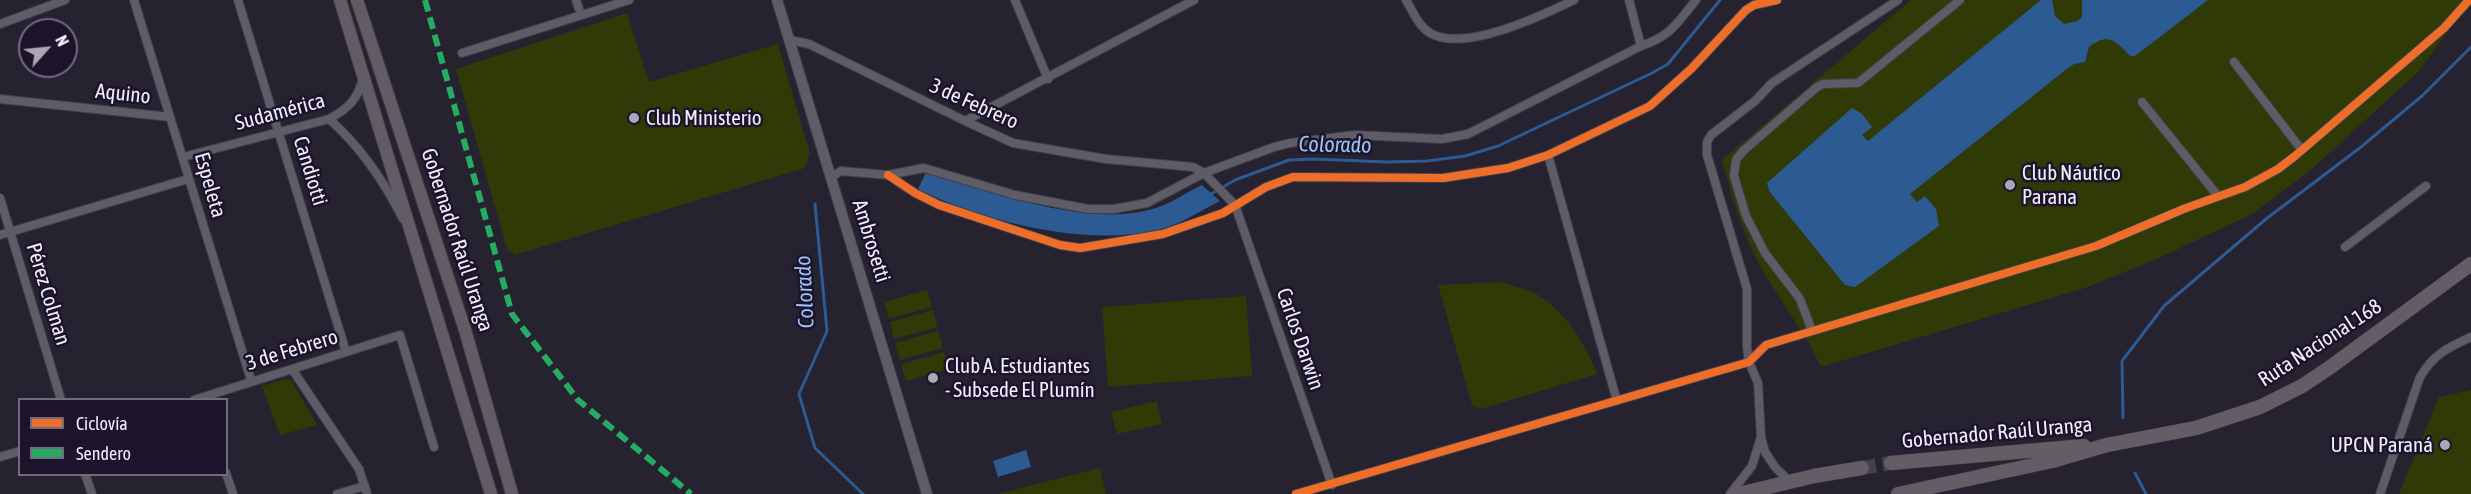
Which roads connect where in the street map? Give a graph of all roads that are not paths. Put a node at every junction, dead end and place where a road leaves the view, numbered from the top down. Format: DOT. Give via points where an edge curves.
graph roads {
  1 [pos="65,0"];
  2 [pos="134,0"];
  3 [pos="238,0"];
  4 [pos="340,0"];
  5 [pos="357,0"];
  6 [pos="576,0"];
  7 [pos="629,0"];
  8 [pos="777,0"];
  9 [pos="1015,0"];
  10 [pos="1174,0"];
  11 [pos="1194,0"];
  12 [pos="1406,0"];
  13 [pos="1574,0"];
  14 [pos="1629,0"];
  15 [pos="1696,0"];
  16 [pos="1777,0"];
  17 [pos="1898,0"];
  18 [pos="1960,0"];
  19 [pos="2469,0"];
  20 [pos="1179,8"];
  21 [pos="581,15"];
  22 [pos="0,24"];
  23 [pos="790,40"];
  24 [pos="1641,46"];
  25 [pos="462,53"];
  26 [pos="2234,62"];
  27 [pos="363,74"];
  28 [pos="1048,79"];
  29 [pos="0,99"];
  30 [pos="2142,102"];
  31 [pos="170,117"];
  32 [pos="329,119"];
  33 [pos="965,121"];
  34 [pos="279,131"];
  35 [pos="2301,149"];
  36 [pos="1548,155"];
  37 [pos="183,157"];
  38 [pos="888,175"];
  39 [pos="1208,176"];
  40 [pos="831,177"];
  41 [pos="188,179"];
  42 [pos="2426,186"];
  43 [pos="2218,196"];
  44 [pos="0,198"];
  45 [pos="1233,202"];
  46 [pos="10,232"];
  47 [pos="0,235"];
  48 [pos="2345,247"];
  49 [pos="417,248"];
  50 [pos="2471,264"];
  51 [pos="1812,331"];
  52 [pos="2471,337"];
  53 [pos="346,352"];
  54 [pos="1749,362"];
  55 [pos="292,369"];
  56 [pos="251,381"];
  57 [pos="61,398"];
  58 [pos="203,398"];
  59 [pos="1617,401"];
  60 [pos="1761,437"];
  61 [pos="2144,439"];
  62 [pos="2107,445"];
  63 [pos="434,447"];
  64 [pos="18,452"];
  65 [pos="0,457"];
  66 [pos="1891,463"];
  67 [pos="1862,468"];
  68 [pos="87,476"];
  69 [pos="227,476"];
  70 [pos="1789,481"];
  71 [pos="1332,485"];
  72 [pos="366,490"];
  73 [pos="92,494"];
  74 [pos="233,494"];
  75 [pos="337,494"];
  76 [pos="491,494"];
  77 [pos="512,494"];
  78 [pos="927,494"];
  79 [pos="1296,494"];
  80 [pos="1730,494"];
  81 [pos="1738,494"];
  82 [pos="1898,494"];
  83 [pos="2380,494"];
  1 -- 22 [label="street"];
  2 -- 31 [label="street, Espeleta"];
  3 -- 34 [label="street, Candiotti"];
  4 -- 27 [label="main road, Gobernador Raúl Uranga"];
  5 -- 77 [label="main road, Gobernador Raúl Uranga" via="465,330"];
  6 -- 21 [label="street"];
  7 -- 21 [label="street"];
  8 -- 23 [label="street, Ambrosetti"];
  9 -- 28 [label="street"];
  10 -- 20 [label="street"];
  11 -- 20 [label="street"];
  12 -- 13 [label="street" via="1429,33 1461,40 1479,38"];
  14 -- 24 [label="street"];
  15 -- 24 [label="street" via="1669,33"];
  16 -- 36 [label="street" via="1746,10 1650,106"];
  17 -- 54 [label="street" via="1773,83 1707,142 1707,155 1746,289"];
  18 -- 51 [label="street" via="1857,83 1817,87 1736,160 1734,176 1746,216 1765,254 1800,299"];
  19 -- 35 [label="street" via="2444,28"];
  20 -- 28 [label="street"];
  21 -- 25 [label="street"];
  23 -- 33 [label="street, 3 de Febrero" via="809,44"];
  23 -- 40 [label="street, Ambrosetti"];
  24 -- 39 [label="street" via="1468,134 1453,138 1355,135 1290,143"];
  26 -- 35 [label="street"];
  27 -- 32 [label="street, Sudamérica" via="361,89 353,102"];
  27 -- 49 [label="main road, Gobernador Raúl Uranga"];
  28 -- 33 [label="street"];
  29 -- 31 [label="street, Aquino"];
  30 -- 43 [label="street"];
  31 -- 37 [label="street, Espeleta"];
  32 -- 34 [label="street, Sudamérica"];
  32 -- 49 [label="street" via="367,159"];
  33 -- 39 [label="street, 3 de Febrero" via="1013,143 1106,159 1193,167"];
  34 -- 37 [label="street, Sudamérica"];
  34 -- 53 [label="street, Candiotti"];
  35 -- 43 [label="street" via="2278,169"];
  36 -- 45 [label="street" via="1508,168 1443,178 1293,177"];
  36 -- 59 [label="street"];
  37 -- 41 [label="street, Espeleta"];
  38 -- 39 [label="street" via="924,168 1015,195 1088,209 1134,207"];
  38 -- 40 [label="street" via="841,171"];
  38 -- 45 [label="street" via="939,205 1071,248 1163,234 1223,213"];
  39 -- 45 [label="street"];
  40 -- 78 [label="street, Ambrosetti"];
  41 -- 46 [label="street"];
  41 -- 56 [label="street, Espeleta"];
  42 -- 48 [label="street"];
  43 -- 51 [label="street" via="2096,246"];
  44 -- 46 [label="street, Pérez Colman"];
  45 -- 71 [label="street, Carlos Darwin"];
  46 -- 47 [label="street"];
  46 -- 57 [label="street, Pérez Colman"];
  49 -- 76 [label="main road, Gobernador Raúl Uranga"];
  50 -- 61 [label="highway, Ruta Nacional 168" via="2329,368 2277,400 2222,421"];
  51 -- 54 [label="street" via="1766,345"];
  52 -- 83 [label="street" via="2430,360 2420,377"];
  53 -- 55 [label="street, 3 de Febrero"];
  53 -- 63 [label="street, 3 de Febrero" via="400,335"];
  54 -- 59 [label="street"];
  54 -- 60 [label="street" via="1758,383"];
  55 -- 56 [label="street, 3 de Febrero"];
  55 -- 72 [label="street" via="359,469"];
  56 -- 58 [label="street, 3 de Febrero"];
  59 -- 71 [label="street"];
  60 -- 70 [label="street" via="1765,452"];
  60 -- 80 [label="street" via="1752,466"];
  61 -- 62 [label="highway, Gobernador Raúl Uranga"];
  62 -- 66 [label="highway, Gobernador Raúl Uranga"];
  62 -- 82 [label="highway, Gobernador Raúl Uranga" via="2052,461"];
  64 -- 65 [label="street"];
  67 -- 70 [label="highway"];
  68 -- 73 [label="street"];
  69 -- 74 [label="street"];
  70 -- 81 [label="highway"];
  71 -- 79 [label="street"];
  72 -- 75 [label="street"];
}
